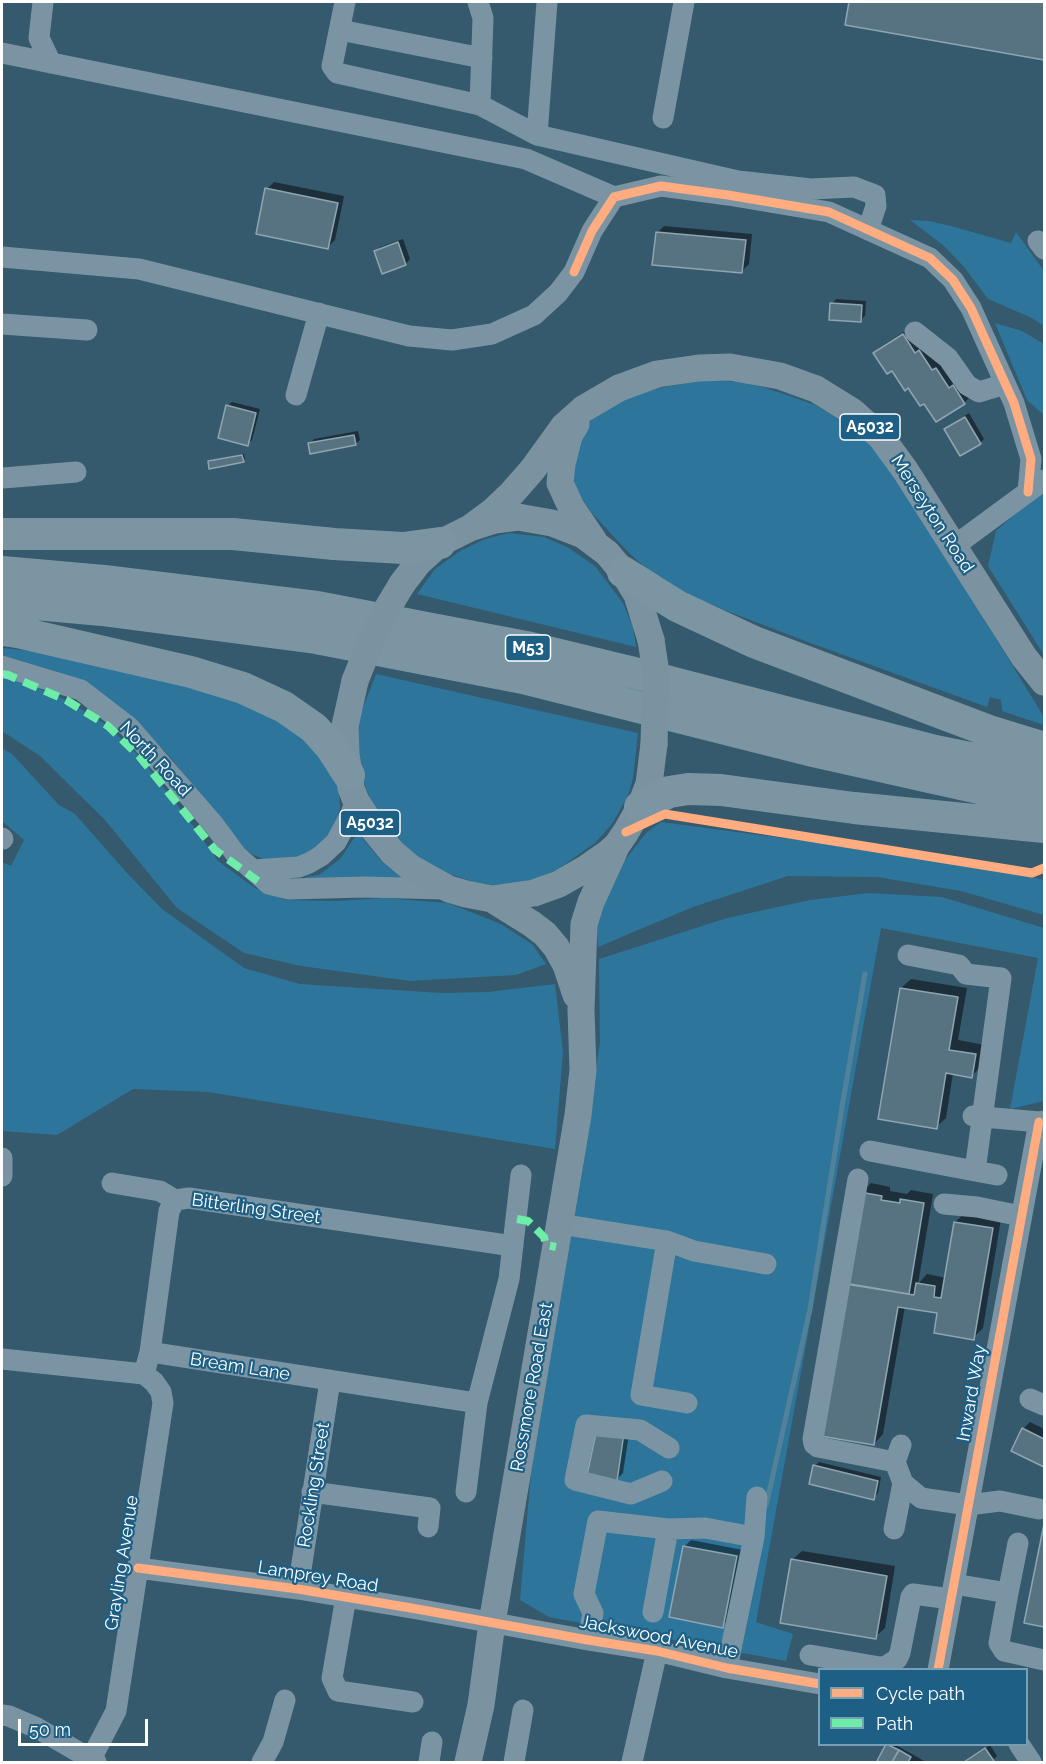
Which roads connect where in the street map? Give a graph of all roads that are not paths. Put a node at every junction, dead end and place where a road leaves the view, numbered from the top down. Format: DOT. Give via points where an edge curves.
graph roads {
  1 [pos="43,2"];
  2 [pos="345,2"];
  3 [pos="478,2"];
  4 [pos="547,2"];
  5 [pos="684,2"];
  6 [pos="340,30"];
  7 [pos="2,53"];
  8 [pos="482,58"];
  9 [pos="51,63"];
  10 [pos="480,105"];
  11 [pos="663,118"];
  12 [pos="537,135"];
  13 [pos="614,197"];
  14 [pos="868,230"];
  15 [pos="2,257"];
  16 [pos="319,313"];
  17 [pos="2,324"];
  18 [pos="87,330"];
  19 [pos="915,332"];
  20 [pos="1005,384"];
  21 [pos="296,395"];
  22 [pos="583,409"];
  23 [pos="76,472"];
  24 [pos="3,478"];
  25 [pos="1036,486"];
  26 [pos="470,528"];
  27 [pos="2,534"];
  28 [pos="440,543"];
  29 [pos="596,544"];
  30 [pos="953,547"];
  31 [pos="2,572"];
  32 [pos="623,572"];
  33 [pos="2,601"];
  34 [pos="2,630"];
  35 [pos="2,666"];
  36 [pos="1044,682"];
  37 [pos="1044,748"];
  38 [pos="1044,773"];
  39 [pos="352,788"];
  40 [pos="1044,801"];
  41 [pos="640,807"];
  42 [pos="1044,827"];
  43 [pos="617,845"];
  44 [pos="253,870"];
  45 [pos="448,889"];
  46 [pos="492,899"];
  47 [pos="908,955"];
  48 [pos="579,996"];
  49 [pos="978,1117"];
  50 [pos="1042,1121"];
  51 [pos="870,1151"];
  52 [pos="2,1158"];
  53 [pos="975,1171"];
  54 [pos="521,1175"];
  55 [pos="997,1175"];
  56 [pos="2,1176"];
  57 [pos="858,1179"];
  58 [pos="112,1183"];
  59 [pos="176,1200"];
  60 [pos="944,1204"];
  61 [pos="1022,1216"];
  62 [pos="560,1224"];
  63 [pos="667,1241"];
  64 [pos="513,1246"];
  65 [pos="766,1264"];
  66 [pos="150,1352"];
  67 [pos="2,1359"];
  68 [pos="2,1369"];
  69 [pos="2,1374"];
  70 [pos="144,1374"];
  71 [pos="330,1381"];
  72 [pos="477,1403"];
  73 [pos="687,1403"];
  74 [pos="669,1448"];
  75 [pos="662,1481"];
  76 [pos="903,1483"];
  77 [pos="312,1492"];
  78 [pos="466,1492"];
  79 [pos="757,1497"];
  80 [pos="968,1505"];
  81 [pos="1039,1509"];
  82 [pos="428,1527"];
  83 [pos="668,1529"];
  84 [pos="894,1529"];
  85 [pos="754,1537"];
  86 [pos="1018,1543"];
  87 [pos="138,1568"];
  88 [pos="298,1589"];
  89 [pos="952,1592"];
  90 [pos="1008,1593"];
  91 [pos="346,1597"];
  92 [pos="653,1612"];
  93 [pos="492,1623"];
  94 [pos="588,1640"];
  95 [pos="657,1651"];
  96 [pos="810,1655"];
  97 [pos="1044,1660"];
  98 [pos="727,1668"];
  99 [pos="938,1668"];
  100 [pos="818,1684"];
  101 [pos="285,1700"];
  102 [pos="413,1702"];
  103 [pos="523,1710"];
  104 [pos="2,1715"];
  105 [pos="1020,1746"];
  106 [pos="94,1761"];
  107 [pos="262,1762"];
  108 [pos="468,1762"];
  109 [pos="514,1762"];
  110 [pos="632,1762"];
  111 [pos="1031,1762"];
  1 -- 9 [label="street" via="39,38"];
  2 -- 6 [label="street"];
  3 -- 8 [label="street" via="483,18"];
  4 -- 12 [label="street"];
  5 -- 11 [label="street"];
  6 -- 8 [label="street"];
  6 -- 10 [label="street" via="332,66 337,73"];
  7 -- 9 [label="street"];
  8 -- 10 [label="street"];
  9 -- 13 [label="street" via="526,159"];
  10 -- 12 [label="street"];
  12 -- 14 [label="street" via="738,181 811,189 854,187 875,195 876,206"];
  13 -- 14 [label="street" via="661,186 829,212"];
  13 -- 16 [label="street" via="592,231 574,272 558,293 534,315 492,333 453,340 409,336"];
  14 -- 20 [label="street" via="930,258 953,280 971,308"];
  15 -- 16 [label="street" via="139,269"];
  16 -- 21 [label="street"];
  17 -- 18 [label="street"];
  19 -- 20 [label="street" via="948,358 967,385 979,392"];
  20 -- 25 [label="street" via="1014,403"];
  22 -- 26 [label="main road, Merseyton Road / A5032" via="564,426 512,493"];
  22 -- 29 [label="main road, A5032" via="569,436 560,483"];
  22 -- 30 [label="main road, Merseyton Road / A5032" via="619,388 657,374 730,367 780,375 816,389 853,412 881,437"];
  23 -- 24 [label="street"];
  25 -- 30 [label="street"];
  26 -- 28 [label="main road, A5032"];
  26 -- 29 [label="main road, A5032" via="518,517 552,523"];
  27 -- 28 [label="highway" via="233,534 403,548"];
  28 -- 39 [label="main road, A5032, bridge" via="402,584 370,643 355,681 345,726"];
  29 -- 32 [label="main road, A5032"];
  30 -- 36 [label="main road, Merseyton Road / A5032"];
  31 -- 38 [label="highway, M53" via="104,580 328,609 531,648 935,751"];
  32 -- 37 [label="highway" via="677,606 754,642"];
  32 -- 41 [label="main road, A5032, bridge" via="637,595 656,673 654,744 649,784"];
  33 -- 40 [label="highway, M53" via="316,638 512,675 817,752"];
  34 -- 39 [label="highway" via="191,672 243,688 284,707 314,728 331,747"];
  35 -- 44 [label="street, North Road" via="81,690 129,727"];
  39 -- 44 [label="street" via="350,816 336,842 315,860 299,867"];
  39 -- 45 [label="main road, A5032" via="375,831 392,852"];
  41 -- 42 [label="highway" via="669,792 721,789 854,808"];
  41 -- 43 [label="main road, A5032"];
  43 -- 46 [label="main road, A5032" via="559,884 534,893"];
  43 -- 48 [label="main road, Rossmore Road East" via="584,924"];
  44 -- 45 [label="street, North Road" via="269,884 289,889"];
  45 -- 46 [label="main road, A5032"];
  46 -- 48 [label="main road, Rossmore Road East" via="545,934 566,965"];
  47 -- 49 [label="street" via="959,965 966,974 1001,978"];
  48 -- 62 [label="main road, Rossmore Road East" via="583,1070"];
  49 -- 50 [label="street"];
  49 -- 53 [label="street"];
  50 -- 61 [label="street, Inward Way"];
  51 -- 53 [label="street"];
  52 -- 56 [label="street"];
  53 -- 55 [label="street"];
  54 -- 64 [label="street"];
  57 -- 76 [label="street" via="813,1439 818,1447 898,1453"];
  58 -- 59 [label="street" via="160,1191"];
  59 -- 64 [label="street, Bitterling Street" via="189,1197"];
  59 -- 66 [label="street, Bitterling Street" via="169,1210"];
  60 -- 61 [label="street"];
  61 -- 80 [label="street, Inward Way"];
  62 -- 63 [label="street"];
  62 -- 93 [label="main road, Rossmore Road East"];
  63 -- 65 [label="street" via="694,1251"];
  63 -- 73 [label="street" via="641,1395"];
  64 -- 72 [label="street" via="509,1279"];
  66 -- 70 [label="street, Bitterling Street"];
  66 -- 71 [label="street, Bream Lane"];
  67 -- 70 [label="street"];
  68 -- 69 [label="street"];
  70 -- 87 [label="street, Grayling Avenue" via="161,1392 163,1403"];
  71 -- 72 [label="street, Bream Lane"];
  71 -- 77 [label="street, Rockling Street"];
  72 -- 78 [label="street"];
  74 -- 75 [label="street" via="640,1430 586,1425 575,1480 631,1494"];
  76 -- 80 [label="street" via="921,1498"];
  76 -- 84 [label="street"];
  77 -- 82 [label="street" via="430,1508"];
  77 -- 88 [label="street, Rockling Street"];
  79 -- 85 [label="street"];
  80 -- 81 [label="street" via="1000,1501"];
  80 -- 89 [label="street, Inward Way"];
  83 -- 85 [label="street" via="705,1528"];
  83 -- 92 [label="street"];
  83 -- 94 [label="street" via="598,1521 584,1594 593,1613"];
  85 -- 98 [label="street"];
  86 -- 90 [label="street"];
  87 -- 88 [label="street, Lamprey Road"];
  87 -- 106 [label="street, Grayling Avenue" via="116,1712"];
  88 -- 91 [label="street, Lamprey Road"];
  89 -- 90 [label="street"];
  89 -- 96 [label="street" via="913,1594 900,1653 886,1666"];
  89 -- 99 [label="street, Inward Way"];
  90 -- 97 [label="street" via="999,1643 1004,1651"];
  91 -- 93 [label="street, Lamprey Road"];
  91 -- 102 [label="street" via="332,1678 338,1691"];
  93 -- 94 [label="street, Jackswood Avenue"];
  93 -- 108 [label="main road, Rossmore Road East" via="481,1705"];
  94 -- 95 [label="street, Jackswood Avenue"];
  95 -- 98 [label="street, Jackswood Avenue"];
  95 -- 110 [label="street"];
  98 -- 100 [label="street, Jackswood Avenue"];
  101 -- 107 [label="street" via="273,1742"];
  103 -- 109 [label="street"];
  104 -- 106 [label="street" via="37,1728"];
  105 -- 111 [label="street"];
}
